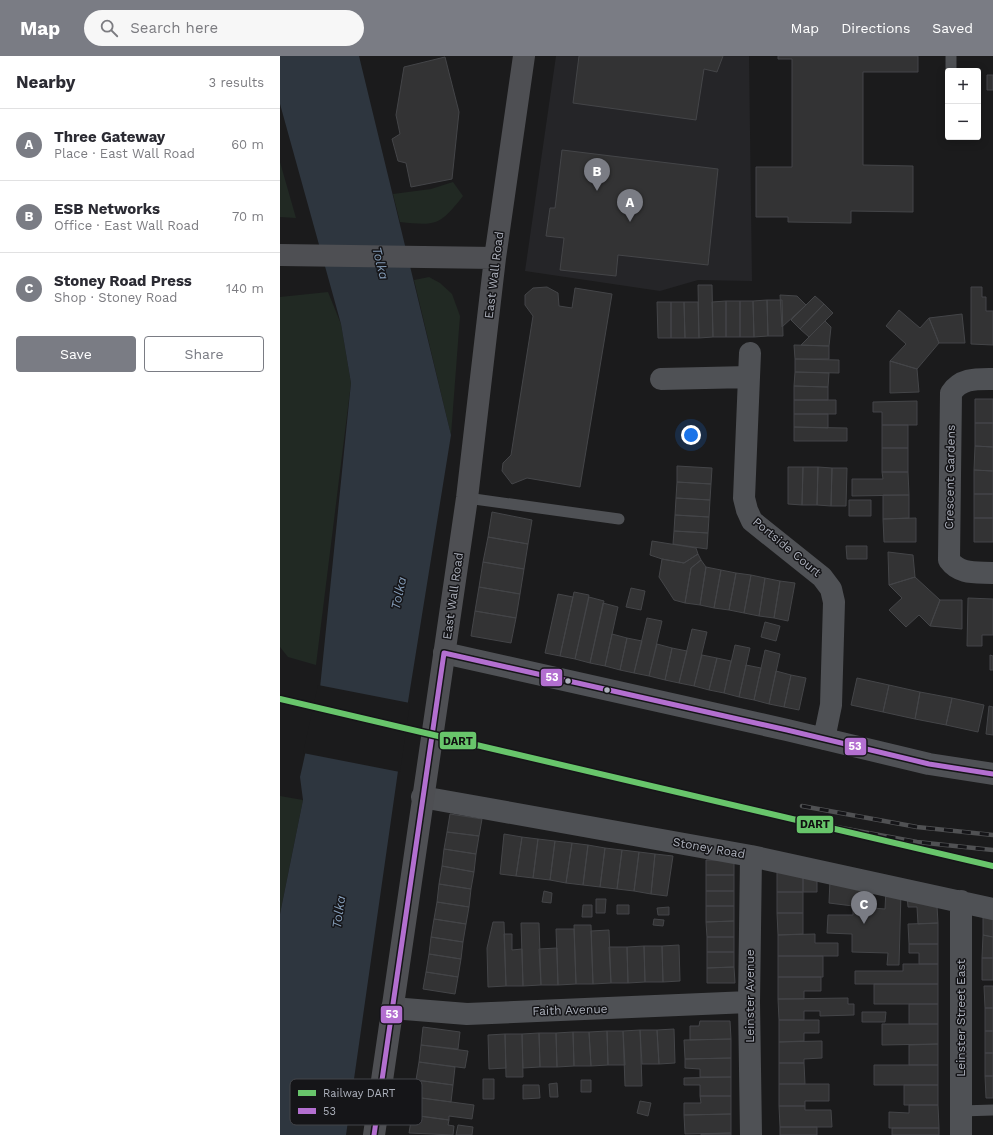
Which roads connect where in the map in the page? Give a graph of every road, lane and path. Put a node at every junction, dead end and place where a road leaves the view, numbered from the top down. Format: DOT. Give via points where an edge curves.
graph roads {
  1 [pos="524,56"];
  2 [pos="951,56"];
  3 [pos="951,68"];
  4 [pos="280,255"];
  5 [pos="495,258"];
  6 [pos="750,353"];
  7 [pos="750,377"];
  8 [pos="661,379"];
  9 [pos="993,379"];
  10 [pos="468,498"];
  11 [pos="619,519"];
  12 [pos="993,573"];
  13 [pos="444,653"];
  14 [pos="824,739"];
  15 [pos="993,774"];
  16 [pos="422,797"];
  17 [pos="751,856"];
  18 [pos="961,901"];
  19 [pos="993,908"];
  20 [pos="748,1002"];
  21 [pos="392,1008"];
  22 [pos="382,1079"];
  23 [pos="993,1110"];
  24 [pos="961,1111"];
  25 [pos="375,1125"];
  26 [pos="374,1135"];
  27 [pos="751,1135"];
  28 [pos="961,1135"];
  1 -- 5 [label="main road, East Wall Road"];
  2 -- 3 [label="lane"];
  4 -- 5 [label="main road"];
  5 -- 10 [label="main road, East Wall Road"];
  6 -- 7 [label="street, Portside Court"];
  7 -- 8 [label="street"];
  7 -- 14 [label="street, Portside Court" via="744,498 747,510 752,521 822,577 831,589 834,602 831,705"];
  9 -- 12 [label="street, Crescent Gardens" via="964,381 951,393 949,560 962,572"];
  10 -- 11 [label="lane"];
  10 -- 13 [label="main road, East Wall Road"];
  13 -- 14 [label="street"];
  13 -- 16 [label="main road, East Wall Road"];
  14 -- 15 [label="street" via="929,764"];
  16 -- 17 [label="street, Stoney Road"];
  16 -- 21 [label="main road, East Wall Road"];
  17 -- 18 [label="street, Stoney Road"];
  17 -- 20 [label="street, Leinster Avenue"];
  18 -- 19 [label="street, Stoney Road"];
  18 -- 24 [label="street, Leinster Street East"];
  20 -- 21 [label="street, Faith Avenue" via="467,1014"];
  20 -- 27 [label="street, Leinster Avenue"];
  21 -- 22 [label="main road, East Wall Road"];
  23 -- 24 [label="lane"];
  24 -- 28 [label="street, Leinster Street East"];
  25 -- 26 [label="main road, East Wall Road"];
}
